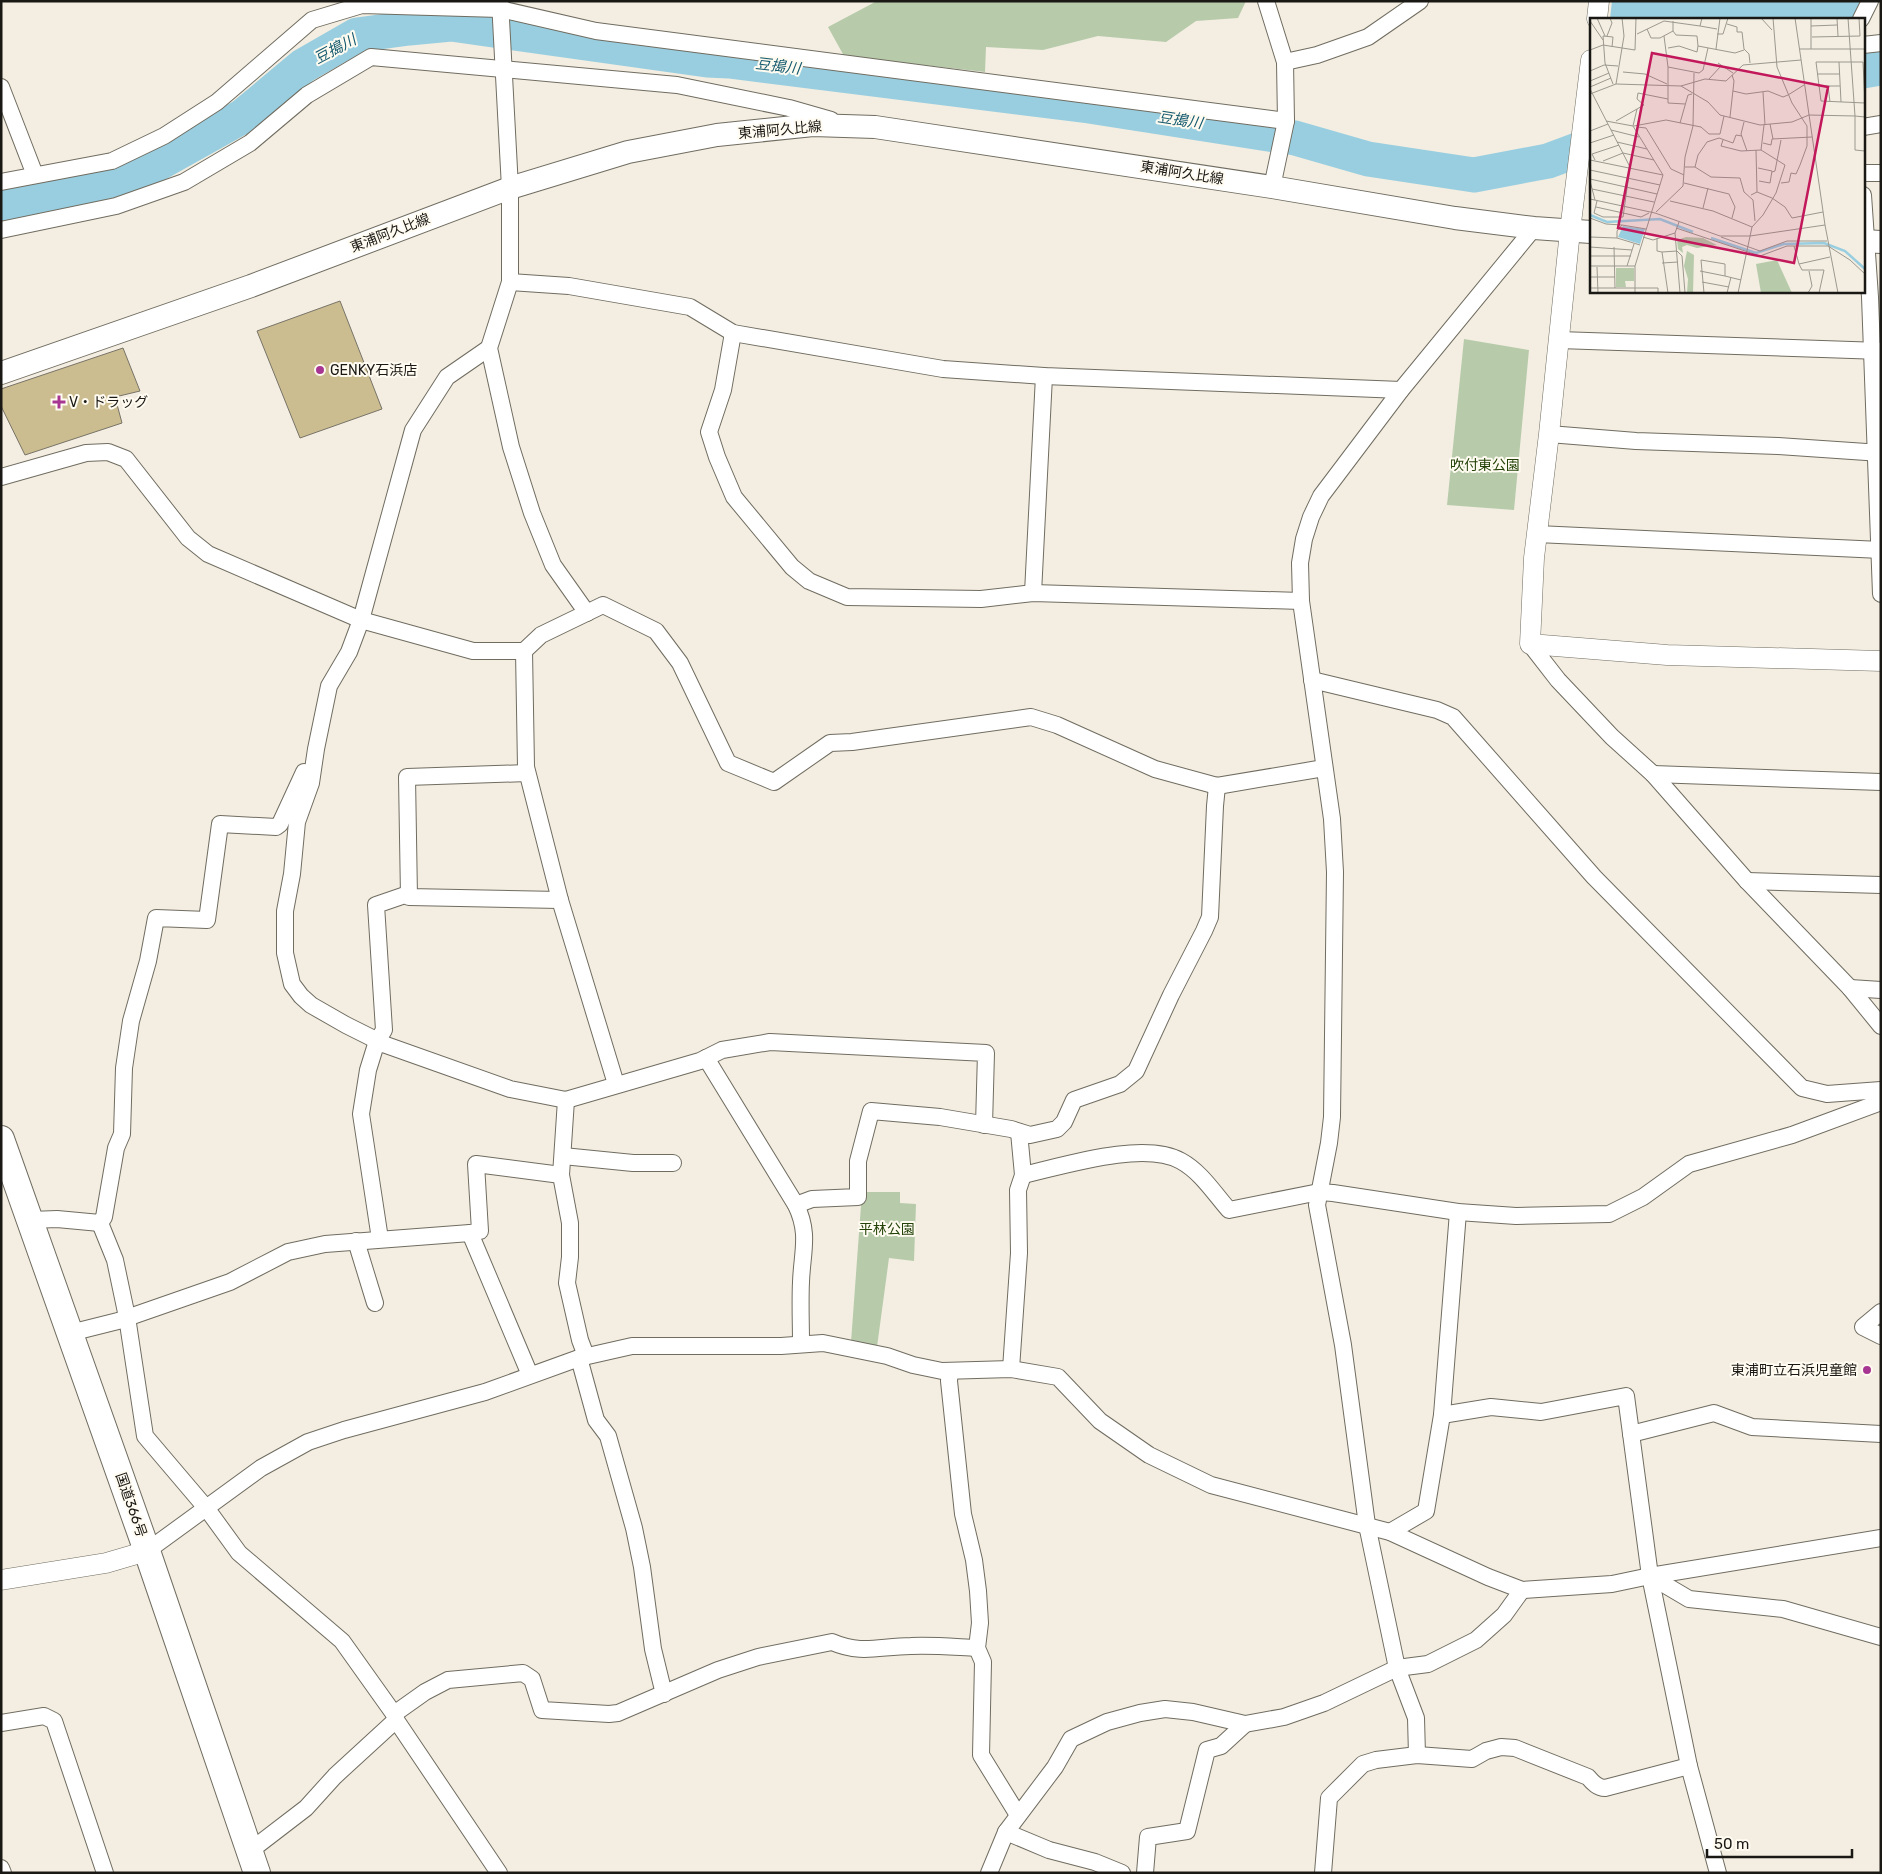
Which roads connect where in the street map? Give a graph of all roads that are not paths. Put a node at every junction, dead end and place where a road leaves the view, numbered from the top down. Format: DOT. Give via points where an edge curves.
graph roads {
  1 [pos="1266,1"];
  2 [pos="1420,1"];
  3 [pos="1599,1"];
  4 [pos="1870,1"];
  5 [pos="500,5"];
  6 [pos="1596,18"];
  7 [pos="1862,18"];
  8 [pos="1881,43"];
  9 [pos="1864,45"];
  10 [pos="1286,62"];
  11 [pos="1590,67"];
  12 [pos="503,68"];
  13 [pos="1,87"];
  14 [pos="1286,121"];
  15 [pos="1881,124"];
  16 [pos="852,126"];
  17 [pos="1864,127"];
  18 [pos="1864,172"];
  19 [pos="1881,173"];
  20 [pos="36,175"];
  21 [pos="1273,179"];
  22 [pos="1,182"];
  23 [pos="510,188"];
  24 [pos="1864,201"];
  25 [pos="1534,228"];
  26 [pos="1581,228"];
  27 [pos="1,230"];
  28 [pos="1870,242"];
  29 [pos="510,282"];
  30 [pos="733,332"];
  31 [pos="1558,340"];
  32 [pos="489,348"];
  33 [pos="1876,351"];
  34 [pos="1,373"];
  35 [pos="1044,376"];
  36 [pos="1401,390"];
  37 [pos="1549,434"];
  38 [pos="1878,453"];
  39 [pos="1,477"];
  40 [pos="1537,534"];
  41 [pos="1880,550"];
  42 [pos="1033,593"];
  43 [pos="1881,594"];
  44 [pos="1301,601"];
  45 [pos="587,613"];
  46 [pos="361,620"];
  47 [pos="1530,644"];
  48 [pos="524,651"];
  49 [pos="1881,660"];
  50 [pos="1312,680"];
  51 [pos="316,749"];
  52 [pos="1324,768"];
  53 [pos="527,772"];
  54 [pos="1653,774"];
  55 [pos="1881,782"];
  56 [pos="1217,786"];
  57 [pos="1747,881"];
  58 [pos="1881,885"];
  59 [pos="408,894"];
  60 [pos="560,900"];
  61 [pos="1850,988"];
  62 [pos="1881,990"];
  63 [pos="1881,1026"];
  64 [pos="377,1041"];
  65 [pos="706,1058"];
  66 [pos="616,1084"];
  67 [pos="1881,1085"];
  68 [pos="1881,1090"];
  69 [pos="1858,1092"];
  70 [pos="566,1100"];
  71 [pos="1881,1102"];
  72 [pos="984,1125"];
  73 [pos="1018,1132"];
  74 [pos="1,1139"];
  75 [pos="563,1156"];
  76 [pos="673,1163"];
  77 [pos="561,1175"];
  78 [pos="1023,1175"];
  79 [pos="1319,1192"];
  80 [pos="796,1205"];
  81 [pos="1458,1212"];
  82 [pos="30,1220"];
  83 [pos="100,1223"];
  84 [pos="470,1233"];
  85 [pos="380,1238"];
  86 [pos="356,1241"];
  87 [pos="375,1303"];
  88 [pos="1881,1312"];
  89 [pos="127,1317"];
  90 [pos="70,1333"];
  91 [pos="1881,1336"];
  92 [pos="801,1344"];
  93 [pos="583,1357"];
  94 [pos="1011,1369"];
  95 [pos="950,1371"];
  96 [pos="530,1375"];
  97 [pos="1442,1415"];
  98 [pos="1631,1434"];
  99 [pos="1881,1434"];
  100 [pos="207,1509"];
  101 [pos="1367,1525"];
  102 [pos="1390,1532"];
  103 [pos="1881,1538"];
  104 [pos="147,1552"];
  105 [pos="1650,1576"];
  106 [pos="1,1580"];
  107 [pos="1522,1590"];
  108 [pos="1881,1636"];
  109 [pos="977,1648"];
  110 [pos="1397,1668"];
  111 [pos="664,1694"];
  112 [pos="395,1717"];
  113 [pos="1,1723"];
  114 [pos="1245,1724"];
  115 [pos="1417,1755"];
  116 [pos="1689,1766"];
  117 [pos="1018,1815"];
  118 [pos="1006,1832"];
  119 [pos="253,1862"];
  120 [pos="1,1868"];
  121 [pos="3,1873"];
  122 [pos="104,1873"];
  123 [pos="499,1873"];
  124 [pos="989,1873"];
  125 [pos="1122,1873"];
  126 [pos="1145,1873"];
  127 [pos="1323,1873"];
  128 [pos="1718,1873"];
  1 -- 10 [label="street"];
  2 -- 10 [label="street" via="1368,37"];
  3 -- 6 [label="street"];
  4 -- 7 [label="street"];
  5 -- 12 [label="street"];
  5 -- 14 [label="street" via="596,31"];
  5 -- 20 [label="street" via="362,5 312,20 217,102 164,136 112,161"];
  8 -- 9 [label="street"];
  10 -- 14 [label="street"];
  11 -- 26 [label="street"];
  12 -- 16 [label="street" via="677,86 790,108"];
  12 -- 23 [label="street"];
  12 -- 27 [label="street" via="371,56 307,95 250,144 184,182 116,206"];
  13 -- 20 [label="street"];
  14 -- 21 [label="street"];
  15 -- 17 [label="street"];
  16 -- 21 [label="main road, 東浦阿久比線"];
  16 -- 23 [label="main road, 東浦阿久比線" via="814,125 717,135 628,152"];
  18 -- 19 [label="street"];
  20 -- 22 [label="street"];
  21 -- 25 [label="main road, 東浦阿久比線" via="1426,214"];
  23 -- 29 [label="street"];
  23 -- 34 [label="main road, 東浦阿久比線" via="242,289"];
  24 -- 28 [label="street"];
  25 -- 26 [label="main road, 東浦阿久比線"];
  25 -- 36 [label="street"];
  26 -- 31 [label="street"];
  28 -- 33 [label="street"];
  29 -- 30 [label="street" via="569,286 690,307"];
  29 -- 32 [label="street"];
  30 -- 35 [label="street" via="943,369"];
  30 -- 42 [label="street" via="723,390 710,432 734,497 792,567 809,581 847,597 981,599"];
  31 -- 33 [label="street"];
  31 -- 37 [label="street"];
  32 -- 45 [label="street" via="511,447 532,513 553,565"];
  32 -- 46 [label="street" via="447,377 413,430"];
  33 -- 38 [label="street"];
  35 -- 36 [label="street"];
  35 -- 42 [label="street"];
  36 -- 44 [label="street" via="1321,496 1310,517 1300,563"];
  37 -- 38 [label="street"];
  37 -- 40 [label="street"];
  38 -- 41 [label="street"];
  39 -- 46 [label="street" via="86,453 108,452 126,459 188,538 208,554"];
  40 -- 41 [label="street"];
  40 -- 47 [label="street"];
  41 -- 43 [label="street"];
  42 -- 44 [label="street"];
  44 -- 50 [label="street"];
  45 -- 48 [label="street" via="541,635"];
  45 -- 56 [label="street" via="603,605 656,632 680,663 728,763 774,782 830,743 1031,717 1057,725 1155,769"];
  46 -- 48 [label="street" via="472,651"];
  46 -- 51 [label="street" via="329,686"];
  47 -- 49 [label="street" via="1667,655"];
  47 -- 54 [label="street" via="1558,680 1612,737"];
  48 -- 53 [label="street"];
  50 -- 52 [label="street"];
  50 -- 69 [label="street" via="1437,710 1453,717 1594,877 1802,1088 1827,1094"];
  51 -- 64 [label="street" via="311,783 296,822 285,911 287,968 292,984 311,1005"];
  51 -- 83 [label="street" via="280,824 271,828 220,824 207,920 156,918 131,1021 124,1068 122,1134"];
  52 -- 56 [label="street"];
  52 -- 79 [label="street" via="1332,819 1335,872 1334,969 1332,1117"];
  53 -- 59 [label="street" via="408,777"];
  53 -- 60 [label="street"];
  54 -- 55 [label="street"];
  54 -- 57 [label="street"];
  56 -- 73 [label="street" via="1210,917 1136,1071 1120,1084 1074,1100 1057,1129 1030,1135"];
  57 -- 58 [label="street"];
  57 -- 61 [label="street"];
  59 -- 60 [label="street" via="409,897"];
  59 -- 64 [label="street" via="376,905 384,1030"];
  60 -- 66 [label="street"];
  61 -- 62 [label="street"];
  61 -- 63 [label="street"];
  64 -- 70 [label="street" via="510,1089"];
  64 -- 85 [label="street" via="368,1070 361,1114"];
  65 -- 66 [label="street"];
  65 -- 72 [label="street" via="722,1050 770,1042 986,1054"];
  65 -- 80 [label="street"];
  66 -- 70 [label="street"];
  67 -- 69 [label="street"];
  68 -- 69 [label="street"];
  70 -- 75 [label="street"];
  71 -- 81 [label="street" via="1792,1136 1689,1164 1643,1198 1609,1214 1516,1216"];
  72 -- 73 [label="street"];
  72 -- 80 [label="street" via="940,1117 871,1111 858,1161 858,1197 812,1199"];
  73 -- 78 [label="street"];
  74 -- 82 [label="highway, 国道366号"];
  75 -- 76 [label="street" via="633,1163"];
  75 -- 77 [label="street"];
  77 -- 84 [label="street" via="476,1164 480,1231"];
  77 -- 93 [label="street" via="570,1222 567,1283"];
  78 -- 79 [label="street" via="1112,1154 1157,1154 1180,1160 1199,1174 1229,1210"];
  78 -- 94 [label="street" via="1018,1190 1019,1253"];
  79 -- 81 [label="street"];
  79 -- 101 [label="street" via="1317,1205 1343,1345"];
  80 -- 92 [label="street" via="803,1221 804,1246"];
  81 -- 97 [label="street"];
  82 -- 83 [label="street"];
  82 -- 90 [label="highway, 国道366号"];
  83 -- 89 [label="street" via="115,1260"];
  84 -- 85 [label="street"];
  84 -- 96 [label="street"];
  85 -- 86 [label="street"];
  86 -- 87 [label="street"];
  86 -- 89 [label="street" via="288,1252 230,1282"];
  88 -- 91 [label="street" via="1863,1327"];
  89 -- 90 [label="street"];
  89 -- 100 [label="street" via="145,1436"];
  90 -- 104 [label="highway, 国道366号"];
  92 -- 93 [label="street" via="632,1346"];
  92 -- 95 [label="street" via="823,1343 851,1348 913,1365"];
  93 -- 96 [label="street"];
  93 -- 111 [label="street" via="596,1420 608,1436 634,1528 653,1649"];
  94 -- 95 [label="street"];
  94 -- 101 [label="street" via="1058,1377 1100,1421 1149,1455 1211,1485"];
  95 -- 109 [label="street" via="963,1514 978,1591 980,1622"];
  96 -- 100 [label="street" via="484,1392 411,1410 308,1442 261,1468"];
  97 -- 98 [label="street" via="1491,1407 1541,1412 1626,1396"];
  97 -- 102 [label="street" via="1426,1512"];
  98 -- 99 [label="street" via="1714,1413 1752,1427"];
  98 -- 105 [label="street"];
  100 -- 104 [label="street"];
  100 -- 112 [label="street" via="239,1553 342,1641"];
  101 -- 102 [label="street"];
  101 -- 110 [label="street"];
  102 -- 107 [label="street" via="1488,1578"];
  103 -- 105 [label="street"];
  104 -- 106 [label="street" via="106,1563"];
  104 -- 119 [label="highway, 国道366号"];
  105 -- 107 [label="street" via="1612,1584"];
  105 -- 108 [label="street" via="1689,1599 1783,1609"];
  105 -- 116 [label="street"];
  107 -- 110 [label="street" via="1504,1616 1476,1640 1428,1664"];
  109 -- 111 [label="street" via="910,1646 861,1650 832,1642 750,1660"];
  109 -- 117 [label="street" via="983,1662 981,1755"];
  110 -- 114 [label="street" via="1324,1703 1284,1717"];
  110 -- 115 [label="street" via="1416,1718"];
  111 -- 112 [label="street" via="618,1713 542,1710 532,1680 523,1673 448,1680 425,1692"];
  112 -- 119 [label="street"];
  112 -- 123 [label="street"];
  113 -- 122 [label="street" via="44,1716 54,1721"];
  114 -- 117 [label="street" via="1193,1712 1165,1710 1107,1722 1071,1739 1055,1767"];
  114 -- 126 [label="street" via="1221,1746 1207,1750 1187,1831 1148,1837"];
  115 -- 116 [label="street" via="1472,1759 1501,1747 1515,1748 1588,1777 1594,1784 1605,1788"];
  115 -- 127 [label="street" via="1363,1764 1329,1798"];
  116 -- 128 [label="street"];
  117 -- 118 [label="street"];
  118 -- 124 [label="street"];
  118 -- 125 [label="street" via="1049,1850"];
  120 -- 121 [label="street"];
}
